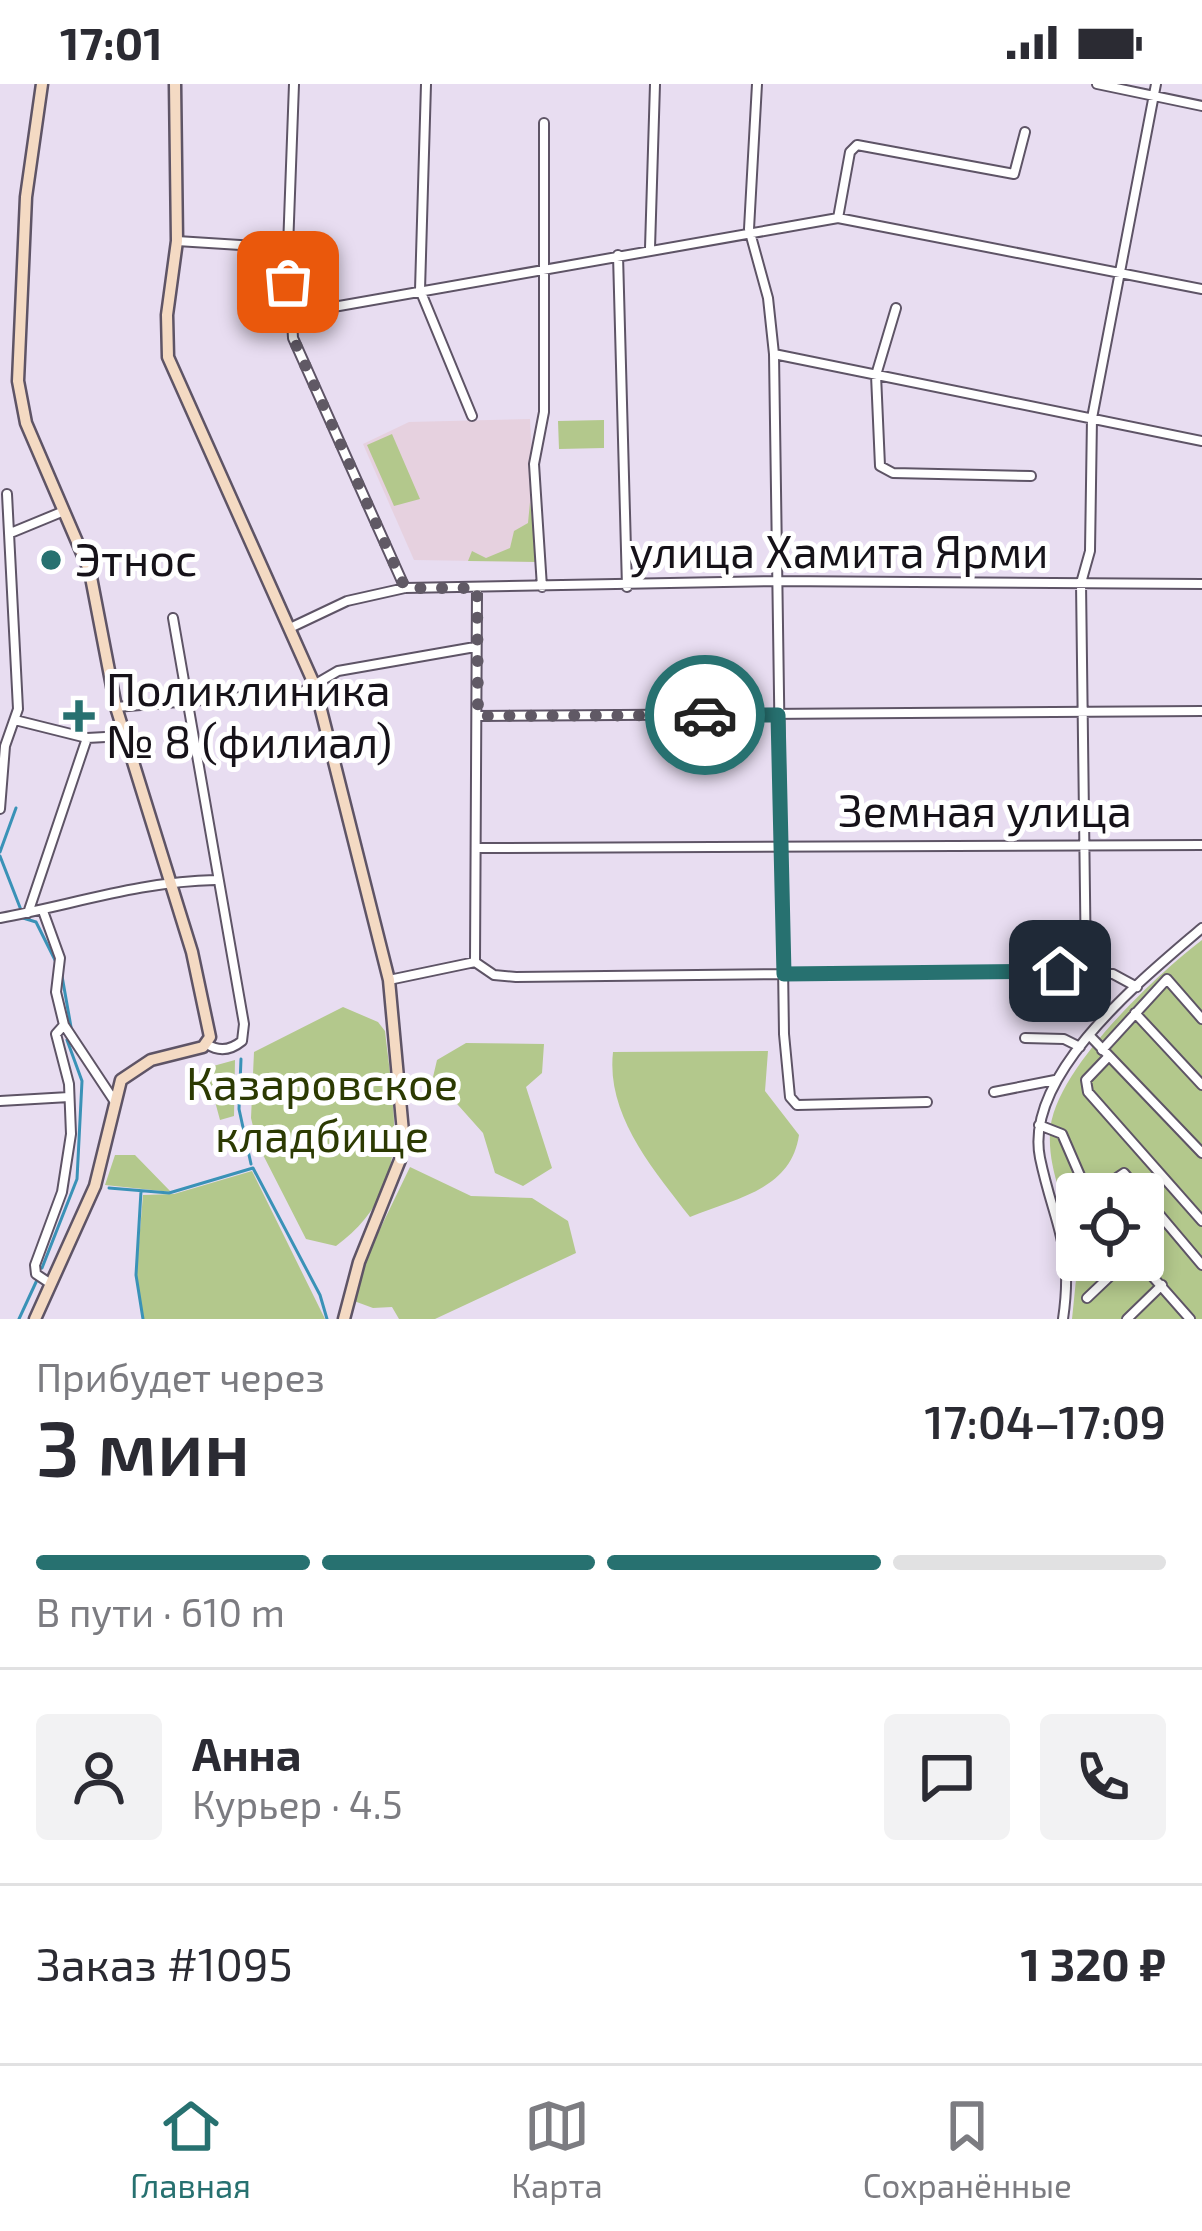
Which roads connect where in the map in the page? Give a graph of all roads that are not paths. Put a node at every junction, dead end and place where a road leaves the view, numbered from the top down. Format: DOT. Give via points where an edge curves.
graph roads {
  1 [pos="42,84"];
  2 [pos="175,84"];
  3 [pos="294,84"];
  4 [pos="426,84"];
  5 [pos="655,84"];
  6 [pos="757,84"];
  7 [pos="1098,84"];
  8 [pos="1156,84"];
  9 [pos="1154,97"];
  10 [pos="1202,106"];
  11 [pos="544,123"];
  12 [pos="1025,132"];
  13 [pos="838,218"];
  14 [pos="749,229"];
  15 [pos="177,241"];
  16 [pos="288,248"];
  17 [pos="650,248"];
  18 [pos="618,255"];
  19 [pos="542,269"];
  20 [pos="1121,272"];
  21 [pos="1202,289"];
  22 [pos="420,290"];
  23 [pos="896,308"];
  24 [pos="289,315"];
  25 [pos="774,354"];
  26 [pos="877,375"];
  27 [pos="472,416"];
  28 [pos="1092,418"];
  29 [pos="1202,441"];
  30 [pos="1031,476"];
  31 [pos="7,494"];
  32 [pos="66,510"];
  33 [pos="13,532"];
  34 [pos="775,581"];
  35 [pos="1081,583"];
  36 [pos="1202,584"];
  37 [pos="542,587"];
  38 [pos="627,587"];
  39 [pos="405,588"];
  40 [pos="477,588"];
  41 [pos="172,618"];
  42 [pos="290,628"];
  43 [pos="475,647"];
  44 [pos="315,686"];
  45 [pos="184,703"];
  46 [pos="116,707"];
  47 [pos="1202,711"];
  48 [pos="1081,712"];
  49 [pos="778,715"];
  50 [pos="478,716"];
  51 [pos="15,721"];
  52 [pos="124,736"];
  53 [pos="87,738"];
  54 [pos="0,809"];
  55 [pos="1082,842"];
  56 [pos="1202,844"];
  57 [pos="783,845"];
  58 [pos="480,848"];
  59 [pos="215,880"];
  60 [pos="168,881"];
  61 [pos="43,911"];
  62 [pos="28,913"];
  63 [pos="0,918"];
  64 [pos="1202,928"];
  65 [pos="475,962"];
  66 [pos="1086,972"];
  67 [pos="784,974"];
  68 [pos="389,980"];
  69 [pos="1137,987"];
  70 [pos="1135,1013"];
  71 [pos="1202,1019"];
  72 [pos="64,1025"];
  73 [pos="1090,1036"];
  74 [pos="1025,1038"];
  75 [pos="207,1044"];
  76 [pos="1081,1047"];
  77 [pos="1105,1053"];
  78 [pos="1055,1080"];
  79 [pos="1202,1085"];
  80 [pos="994,1092"];
  81 [pos="69,1097"];
  82 [pos="0,1101"];
  83 [pos="115,1102"];
  84 [pos="927,1102"];
  85 [pos="1039,1125"];
  86 [pos="1202,1153"];
  87 [pos="1080,1173"];
  88 [pos="1164,1221"];
  89 [pos="1202,1221"];
  90 [pos="1202,1265"];
  91 [pos="1105,1281"];
  92 [pos="1158,1281"];
  93 [pos="52,1285"];
  94 [pos="1162,1285"];
  95 [pos="1087,1298"];
  96 [pos="35,1319"];
  97 [pos="344,1319"];
  98 [pos="1064,1319"];
  99 [pos="1127,1319"];
  100 [pos="1190,1319"];
  1 -- 32 [label="street" via="26,197 18,381 26,423"];
  2 -- 15 [label="street"];
  3 -- 16 [label="street"];
  4 -- 22 [label="street"];
  5 -- 17 [label="street"];
  6 -- 14 [label="street"];
  7 -- 9 [label="street"];
  8 -- 9 [label="street"];
  9 -- 10 [label="street"];
  9 -- 20 [label="street"];
  11 -- 19 [label="street"];
  12 -- 13 [label="street" via="1014,174 857,145"];
  13 -- 14 [label="street"];
  13 -- 20 [label="street"];
  14 -- 17 [label="street"];
  14 -- 25 [label="street"];
  15 -- 16 [label="street"];
  15 -- 42 [label="street" via="168,357"];
  16 -- 24 [label="street"];
  17 -- 18 [label="street"];
  18 -- 19 [label="street"];
  18 -- 38 [label="street"];
  19 -- 22 [label="street"];
  19 -- 37 [label="street" via="544,412 534,464"];
  20 -- 21 [label="street"];
  20 -- 28 [label="street"];
  22 -- 24 [label="street"];
  22 -- 27 [label="street"];
  23 -- 26 [label="street"];
  24 -- 39 [label="street"];
  25 -- 26 [label="street"];
  25 -- 34 [label="street"];
  26 -- 28 [label="street"];
  26 -- 30 [label="street" via="880,466 893,473"];
  28 -- 29 [label="street"];
  28 -- 35 [label="street" via="1090,551"];
  31 -- 33 [label="street"];
  32 -- 33 [label="street"];
  32 -- 46 [label="street" via="90,572"];
  33 -- 51 [label="street"];
  34 -- 35 [label="street, улица Хамита Ярми"];
  34 -- 38 [label="street, улица Хамита Ярми"];
  34 -- 49 [label="street"];
  35 -- 36 [label="street, улица Хамита Ярми"];
  35 -- 48 [label="street"];
  37 -- 38 [label="street, улица Хамита Ярми"];
  37 -- 40 [label="street, улица Хамита Ярми"];
  39 -- 40 [label="street, улица Хамита Ярми"];
  39 -- 42 [label="street, улица Хамита Ярми" via="347,601"];
  40 -- 43 [label="street"];
  41 -- 45 [label="street"];
  42 -- 44 [label="street"];
  43 -- 44 [label="street" via="361,665"];
  43 -- 50 [label="street"];
  44 -- 45 [label="street"];
  44 -- 68 [label="street"];
  45 -- 46 [label="street"];
  45 -- 59 [label="street"];
  46 -- 52 [label="street"];
  47 -- 48 [label="street"];
  48 -- 49 [label="street"];
  48 -- 55 [label="street"];
  49 -- 50 [label="street"];
  49 -- 57 [label="street"];
  50 -- 58 [label="street"];
  51 -- 53 [label="street"];
  51 -- 54 [label="street"];
  52 -- 53 [label="street"];
  52 -- 60 [label="street"];
  53 -- 62 [label="street"];
  55 -- 56 [label="street, Земная улица"];
  55 -- 57 [label="street, Земная улица"];
  55 -- 66 [label="street"];
  57 -- 58 [label="street, Земная улица"];
  57 -- 67 [label="street"];
  58 -- 65 [label="street"];
  59 -- 60 [label="street"];
  59 -- 75 [label="street" via="244,1024 242,1041 225,1049"];
  60 -- 61 [label="street"];
  60 -- 75 [label="street" via="210,1024"];
  61 -- 62 [label="street"];
  61 -- 72 [label="street" via="60,958 56,992"];
  62 -- 63 [label="street"];
  64 -- 69 [label="street"];
  65 -- 67 [label="street" via="516,977"];
  65 -- 68 [label="street"];
  66 -- 67 [label="street"];
  66 -- 69 [label="street"];
  67 -- 84 [label="street" via="790,1097 797,1105"];
  68 -- 97 [label="street" via="400,1160"];
  69 -- 73 [label="street"];
  70 -- 71 [label="street" via="1167,979"];
  70 -- 77 [label="street"];
  70 -- 79 [label="street"];
  72 -- 81 [label="street" via="56,1034"];
  72 -- 83 [label="street"];
  73 -- 76 [label="street"];
  73 -- 77 [label="street"];
  74 -- 76 [label="street"];
  75 -- 83 [label="street" via="133,1068"];
  76 -- 78 [label="street"];
  77 -- 86 [label="street"];
  77 -- 89 [label="street" via="1086,1080 1088,1092"];
  78 -- 80 [label="street"];
  78 -- 85 [label="street"];
  81 -- 82 [label="street"];
  81 -- 93 [label="street" via="62,1192 34,1265"];
  83 -- 93 [label="street" via="95,1186"];
  85 -- 87 [label="street" via="1062,1134"];
  85 -- 98 [label="street" via="1041,1163 1068,1252"];
  88 -- 90 [label="street"];
  91 -- 95 [label="street"];
  92 -- 94 [label="street"];
  93 -- 96 [label="street"];
  94 -- 99 [label="street"];
  94 -- 100 [label="street"];
}
